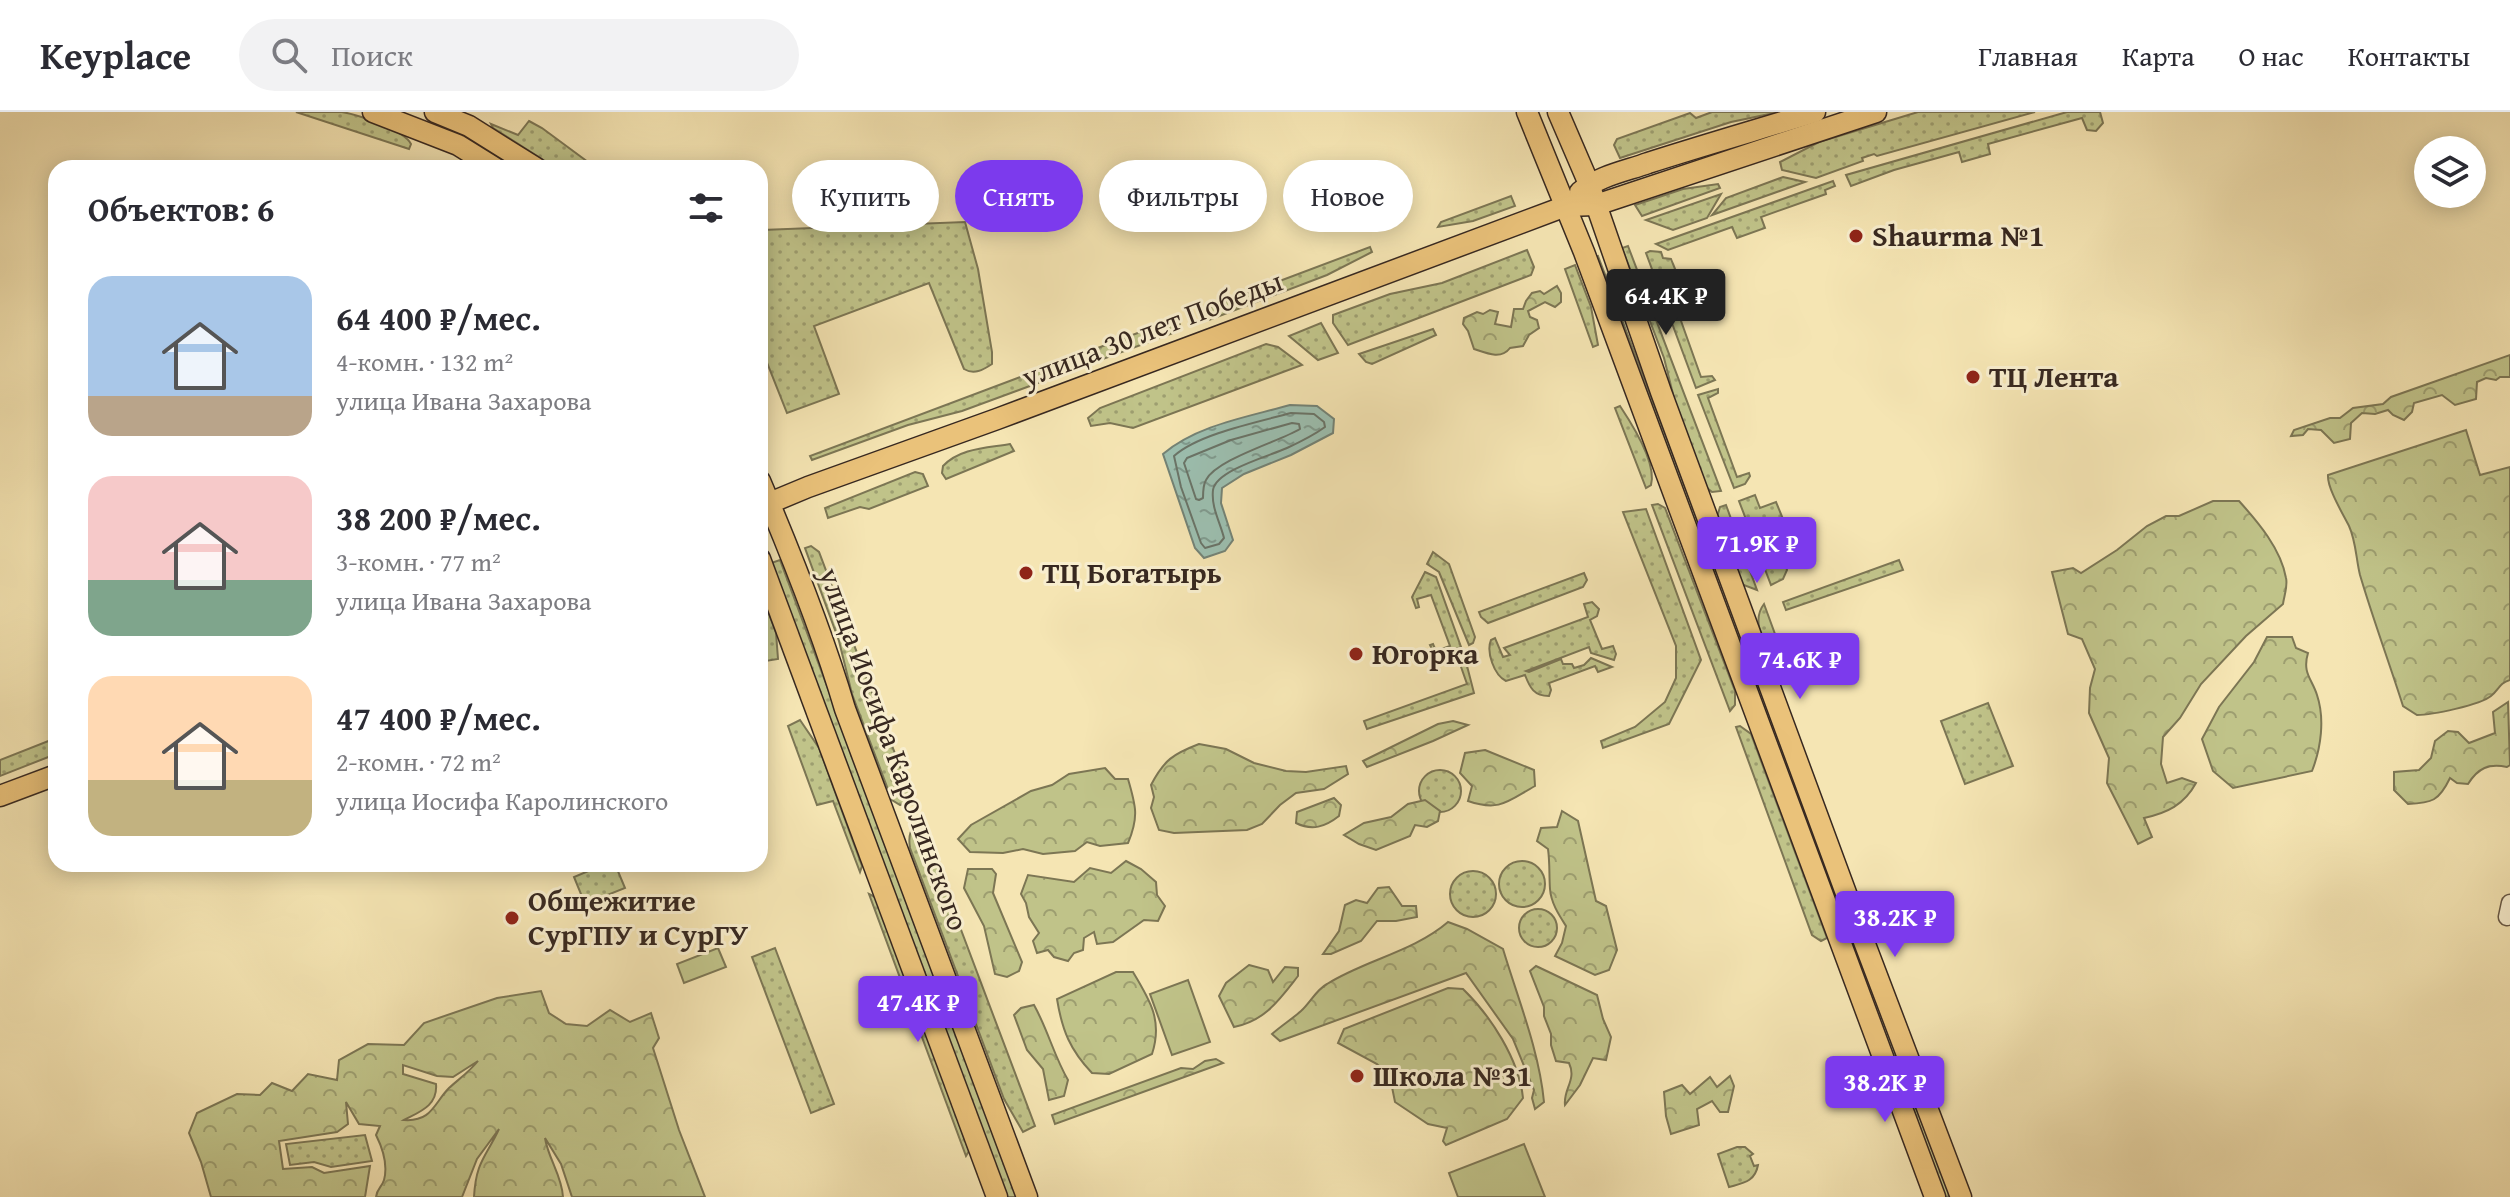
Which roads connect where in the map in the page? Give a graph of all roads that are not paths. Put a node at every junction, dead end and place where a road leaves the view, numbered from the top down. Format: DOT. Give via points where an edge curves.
graph roads {
  1 [pos="373,112"];
  2 [pos="435,112"];
  3 [pos="1527,112"];
  4 [pos="1558,112"];
  5 [pos="1815,112"];
  6 [pos="1876,112"];
  7 [pos="482,160"];
  8 [pos="523,160"];
  9 [pos="1589,184"];
  10 [pos="1596,205"];
  11 [pos="1566,206"];
  12 [pos="768,504"];
  13 [pos="768,512"];
  14 [pos="768,581"];
  15 [pos="48,778"];
  16 [pos="0,796"];
  17 [pos="997,1197"];
  18 [pos="1027,1197"];
  19 [pos="1935,1197"];
  20 [pos="1961,1197"];
  1 -- 7 [label="main road" via="458,145"];
  2 -- 8 [label="main road"];
  3 -- 11 [label="main road"];
  4 -- 9 [label="main road"];
  5 -- 9 [label="main road, улица 30 лет Победы"];
  6 -- 10 [label="main road, улица 30 лет Победы"];
  9 -- 10 [label="main road"];
  9 -- 11 [label="main road, улица 30 лет Победы"];
  10 -- 11 [label="main road, улица 30 лет Победы"];
  10 -- 20 [label="main road"];
  11 -- 12 [label="main road, улица 30 лет Победы"];
  11 -- 19 [label="main road"];
  13 -- 18 [label="main road, улица Иосифа Каролинского" via="829,655"];
  14 -- 17 [label="main road, улица Иосифа Каролинского"];
  15 -- 16 [label="main road"];
}
